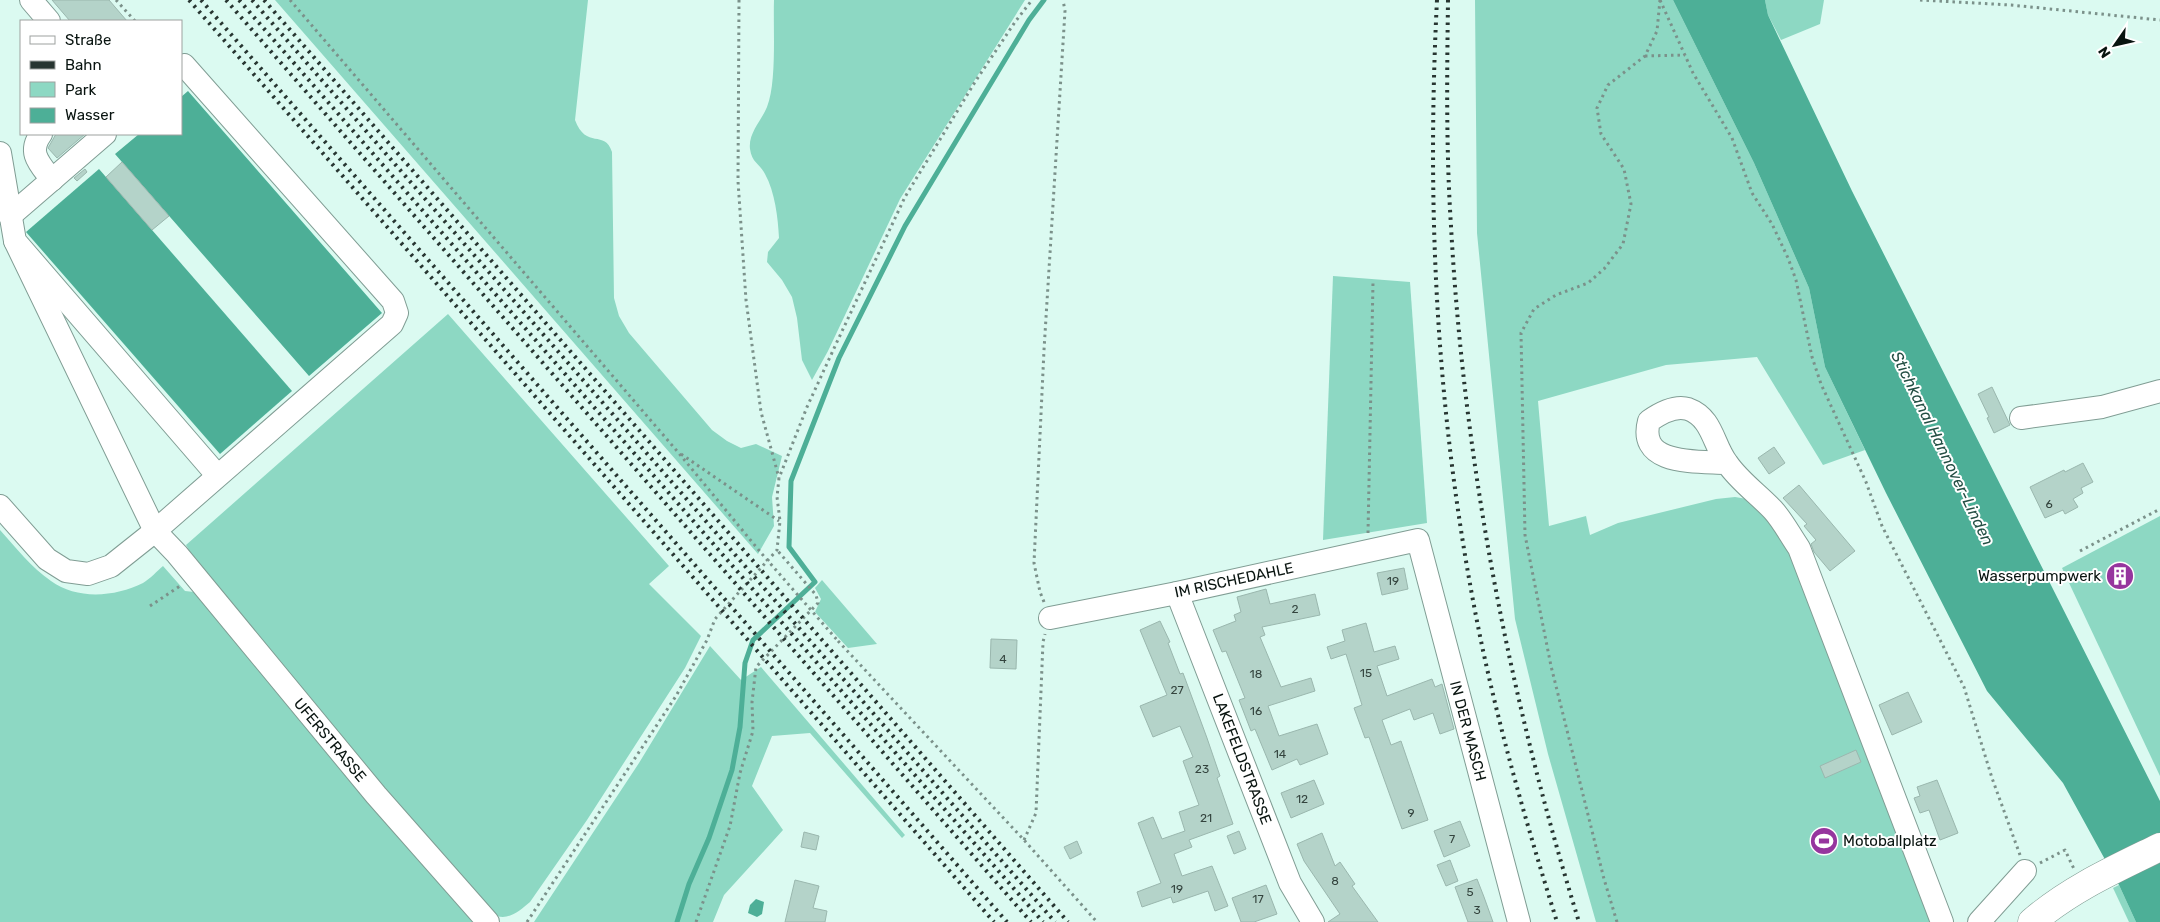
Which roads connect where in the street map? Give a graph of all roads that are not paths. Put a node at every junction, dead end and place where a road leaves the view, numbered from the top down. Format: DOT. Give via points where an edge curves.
graph roads {
  1 [pos="31,0"];
  2 [pos="48,20"];
  3 [pos="182,67"];
  4 [pos="40,135"];
  5 [pos="104,135"];
  6 [pos="0,153"];
  7 [pos="52,180"];
  8 [pos="10,216"];
  9 [pos="15,241"];
  10 [pos="2160,391"];
  11 [pos="2020,418"];
  12 [pos="1726,463"];
  13 [pos="217,475"];
  14 [pos="0,506"];
  15 [pos="155,531"];
  16 [pos="1418,540"];
  17 [pos="1177,593"];
  18 [pos="1050,618"];
  19 [pos="2160,847"];
  20 [pos="2025,871"];
  21 [pos="488,922"];
  22 [pos="1313,922"];
  23 [pos="1519,922"];
  24 [pos="1942,922"];
  25 [pos="1979,922"];
  26 [pos="2032,922"];
  1 -- 2 [label="street"];
  3 -- 13 [label="street" via="184,65 393,301 397,314 392,324"];
  4 -- 7 [label="street" via="34,151"];
  5 -- 7 [label="street"];
  6 -- 8 [label="street, UFERSTRASSE"];
  7 -- 8 [label="street"];
  8 -- 9 [label="street, UFERSTRASSE"];
  9 -- 13 [label="street"];
  9 -- 15 [label="street, UFERSTRASSE"];
  10 -- 11 [label="street" via="2102,407"];
  12 -- 24 [label="street" via="1774,512 1799,548"];
  13 -- 15 [label="street"];
  14 -- 15 [label="street" via="47,559 66,571 88,574 111,566"];
  15 -- 21 [label="street, UFERSTRASSE" via="376,795"];
  16 -- 17 [label="street, IM RISCHEDAHLE"];
  16 -- 23 [label="street, IN DER MASCH"];
  17 -- 18 [label="street, IM RISCHEDAHLE"];
  17 -- 22 [label="street, LAKEFELDSTRASSE" via="1290,883"];
  19 -- 26 [label="main road" via="2086,878"];
  20 -- 25 [label="street"];
}
